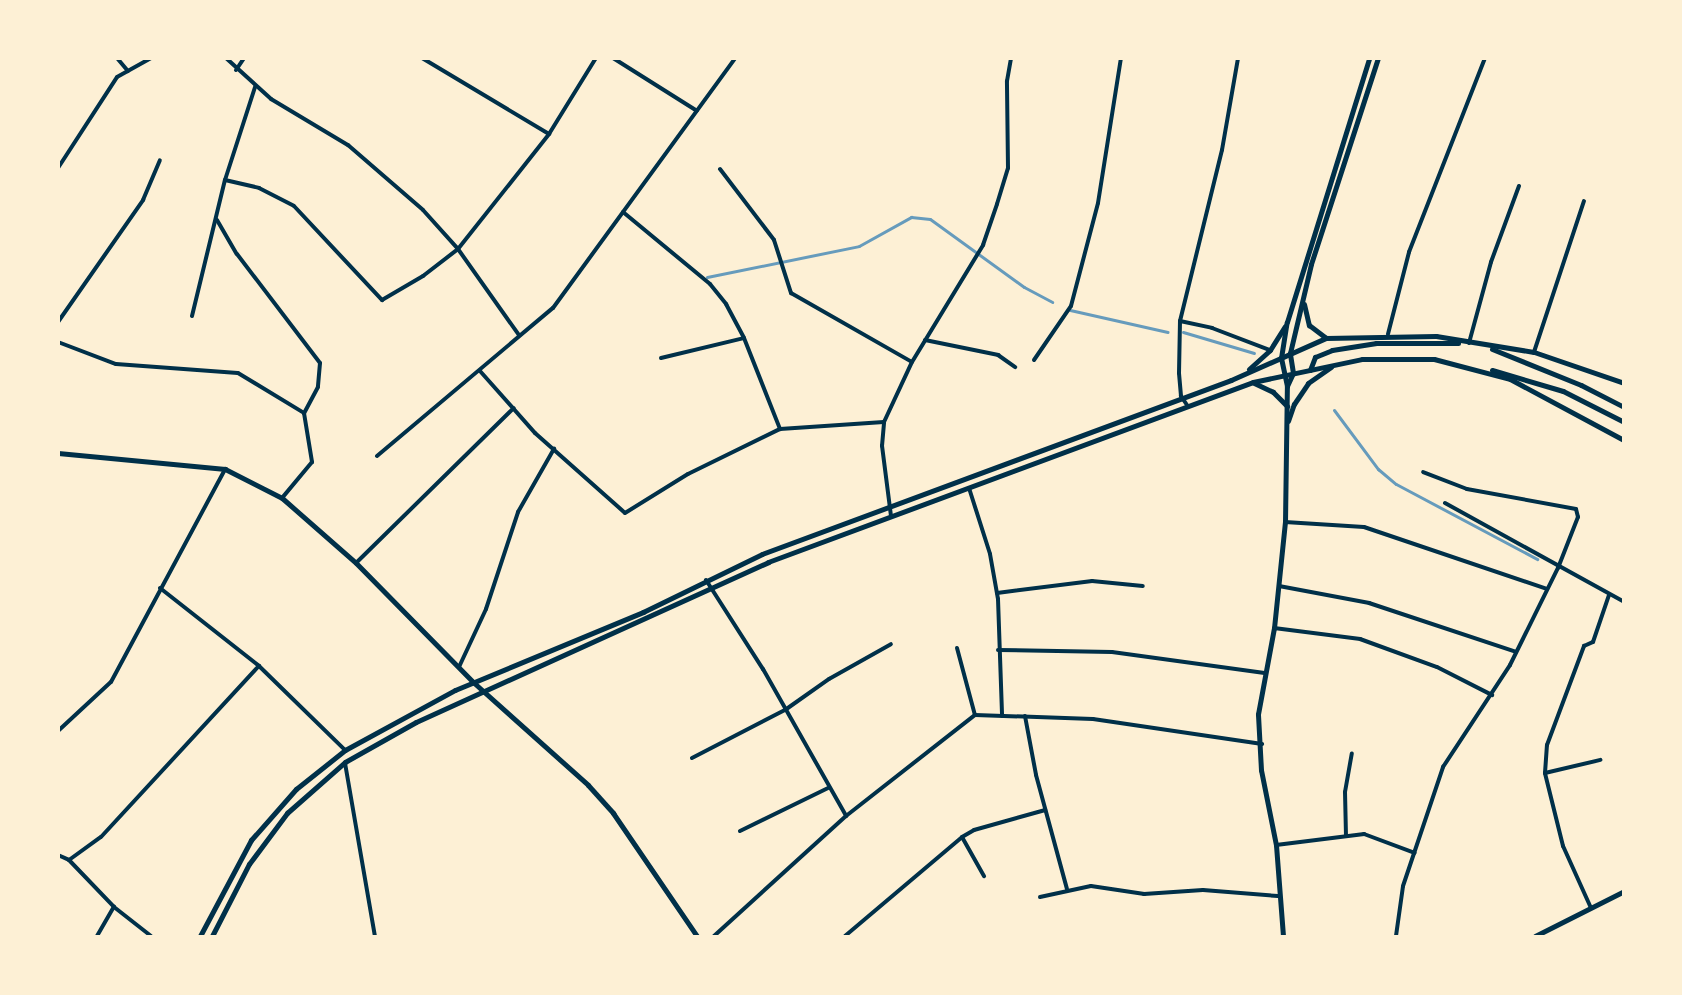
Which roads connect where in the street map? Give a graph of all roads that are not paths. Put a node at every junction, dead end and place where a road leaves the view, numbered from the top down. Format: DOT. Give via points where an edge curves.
graph roads {
  1 [pos="117,58"];
  2 [pos="151,58"];
  3 [pos="225,58"];
  4 [pos="244,58"];
  5 [pos="422,58"];
  6 [pos="596,58"];
  7 [pos="613,58"];
  8 [pos="735,58"];
  9 [pos="1011,58"];
  10 [pos="1121,58"];
  11 [pos="1238,58"];
  12 [pos="1369,58"];
  13 [pos="1378,58"];
  14 [pos="1485,58"];
  15 [pos="236,70"];
  16 [pos="128,71"];
  17 [pos="255,87"];
  18 [pos="697,111"];
  19 [pos="549,134"];
  20 [pos="160,160"];
  21 [pos="58,168"];
  22 [pos="720,170"];
  23 [pos="225,180"];
  24 [pos="1519,186"];
  25 [pos="1584,201"];
  26 [pos="623,212"];
  27 [pos="217,220"];
  28 [pos="458,249"];
  29 [pos="1305,288"];
  30 [pos="192,316"];
  31 [pos="1180,321"];
  32 [pos="58,322"];
  33 [pos="1287,322"];
  34 [pos="1388,334"];
  35 [pos="519,335"];
  36 [pos="744,338"];
  37 [pos="1326,338"];
  38 [pos="925,340"];
  39 [pos="58,342"];
  40 [pos="1469,344"];
  41 [pos="1485,345"];
  42 [pos="1270,350"];
  43 [pos="1534,352"];
  44 [pos="1290,353"];
  45 [pos="661,358"];
  46 [pos="1281,358"];
  47 [pos="1034,360"];
  48 [pos="912,362"];
  49 [pos="1336,364"];
  50 [pos="1015,366"];
  51 [pos="1478,368"];
  52 [pos="1310,370"];
  53 [pos="480,371"];
  54 [pos="1293,373"];
  55 [pos="1283,375"];
  56 [pos="1231,380"];
  57 [pos="1621,380"];
  58 [pos="1253,382"];
  59 [pos="1287,386"];
  60 [pos="1181,396"];
  61 [pos="1187,405"];
  62 [pos="1287,406"];
  63 [pos="1623,407"];
  64 [pos="514,408"];
  65 [pos="304,413"];
  66 [pos="884,422"];
  67 [pos="1623,422"];
  68 [pos="780,429"];
  69 [pos="1286,429"];
  70 [pos="1623,440"];
  71 [pos="554,449"];
  72 [pos="58,453"];
  73 [pos="377,456"];
  74 [pos="225,469"];
  75 [pos="1423,472"];
  76 [pos="969,488"];
  77 [pos="282,498"];
  78 [pos="1445,503"];
  79 [pos="890,508"];
  80 [pos="891,517"];
  81 [pos="1285,522"];
  82 [pos="356,563"];
  83 [pos="1558,568"];
  84 [pos="706,580"];
  85 [pos="1143,586"];
  86 [pos="1279,586"];
  87 [pos="160,588"];
  88 [pos="710,588"];
  89 [pos="1547,589"];
  90 [pos="997,593"];
  91 [pos="1609,595"];
  92 [pos="1623,602"];
  93 [pos="1274,628"];
  94 [pos="891,644"];
  95 [pos="957,648"];
  96 [pos="998,650"];
  97 [pos="1516,652"];
  98 [pos="259,666"];
  99 [pos="459,667"];
  100 [pos="1266,673"];
  101 [pos="473,682"];
  102 [pos="482,690"];
  103 [pos="1492,695"];
  104 [pos="785,710"];
  105 [pos="975,715"];
  106 [pos="1025,715"];
  107 [pos="1002,716"];
  108 [pos="58,731"];
  109 [pos="1262,744"];
  110 [pos="345,750"];
  111 [pos="1352,754"];
  112 [pos="692,758"];
  113 [pos="1600,760"];
  114 [pos="345,762"];
  115 [pos="1545,773"];
  116 [pos="828,788"];
  117 [pos="1045,810"];
  118 [pos="846,816"];
  119 [pos="740,831"];
  120 [pos="1346,836"];
  121 [pos="962,837"];
  122 [pos="1276,845"];
  123 [pos="1415,853"];
  124 [pos="58,855"];
  125 [pos="69,860"];
  126 [pos="984,876"];
  127 [pos="1067,889"];
  128 [pos="1623,891"];
  129 [pos="1278,896"];
  130 [pos="1040,897"];
  131 [pos="114,907"];
  132 [pos="1591,908"];
  133 [pos="97,936"];
  134 [pos="151,936"];
  135 [pos="200,936"];
  136 [pos="212,936"];
  137 [pos="375,936"];
  138 [pos="697,936"];
  139 [pos="714,936"];
  140 [pos="845,936"];
  141 [pos="1283,936"];
  142 [pos="1396,936"];
  143 [pos="1535,936"];
  1 -- 16 [label="street"];
  2 -- 16 [label="street"];
  3 -- 15 [label="street"];
  4 -- 15 [label="street"];
  5 -- 19 [label="street"];
  6 -- 19 [label="street"];
  7 -- 18 [label="street"];
  8 -- 18 [label="street"];
  9 -- 38 [label="street" via="1006,81 1008,168 983,245"];
  10 -- 47 [label="street" via="1098,203 1071,306"];
  11 -- 31 [label="street" via="1222,150"];
  12 -- 33 [label="main road"];
  13 -- 29 [label="main road" via="1344,155"];
  14 -- 34 [label="street" via="1409,252"];
  15 -- 17 [label="street"];
  16 -- 21 [label="street" via="117,77 98,102"];
  17 -- 23 [label="street"];
  17 -- 28 [label="street" via="348,145 423,210"];
  18 -- 26 [label="street"];
  19 -- 28 [label="street"];
  20 -- 32 [label="street" via="142,200"];
  22 -- 48 [label="street" via="774,240 791,293"];
  23 -- 27 [label="street"];
  23 -- 28 [label="street" via="259,188 294,206 382,300"];
  24 -- 40 [label="street" via="1491,262"];
  25 -- 43 [label="street"];
  26 -- 35 [label="street" via="567,291"];
  26 -- 36 [label="street" via="710,284"];
  27 -- 30 [label="street"];
  27 -- 65 [label="street" via="237,254 316,352 321,374"];
  28 -- 35 [label="street"];
  29 -- 37 [label="main road" via="1305,317 1316,333"];
  29 -- 44 [label="main road"];
  31 -- 42 [label="street" via="1212,328"];
  31 -- 60 [label="street" via="1177,346"];
  33 -- 42 [label="main road"];
  33 -- 46 [label="main road"];
  34 -- 37 [label="main road"];
  34 -- 40 [label="main road" via="1436,336"];
  35 -- 53 [label="street"];
  36 -- 45 [label="street"];
  36 -- 68 [label="street"];
  37 -- 44 [label="main road"];
  38 -- 48 [label="street"];
  38 -- 50 [label="street" via="998,355"];
  39 -- 65 [label="street" via="116,364 238,373"];
  40 -- 41 [label="main road"];
  40 -- 52 [label="main road" via="1376,343 1332,350 1315,357"];
  41 -- 43 [label="main road"];
  41 -- 63 [label="main road"];
  42 -- 56 [label="main road" via="1259,363"];
  43 -- 57 [label="main road"];
  44 -- 46 [label="main road"];
  44 -- 54 [label="main road"];
  46 -- 55 [label="main road"];
  46 -- 56 [label="main road"];
  48 -- 66 [label="street"];
  49 -- 51 [label="main road" via="1401,356"];
  49 -- 52 [label="main road"];
  49 -- 69 [label="main road" via="1308,383 1293,404"];
  51 -- 67 [label="main road" via="1541,383"];
  51 -- 70 [label="main road" via="1531,389"];
  52 -- 54 [label="main road"];
  53 -- 64 [label="street"];
  53 -- 73 [label="street"];
  54 -- 55 [label="main road"];
  54 -- 59 [label="main road"];
  55 -- 58 [label="main road"];
  55 -- 59 [label="main road"];
  56 -- 60 [label="main road"];
  58 -- 61 [label="main road"];
  58 -- 62 [label="main road" via="1273,392"];
  59 -- 62 [label="main road"];
  60 -- 61 [label="street"];
  60 -- 79 [label="main road"];
  61 -- 76 [label="main road"];
  62 -- 69 [label="main road"];
  64 -- 71 [label="street"];
  64 -- 82 [label="street"];
  65 -- 77 [label="street" via="312,462"];
  66 -- 68 [label="street"];
  66 -- 79 [label="street"];
  68 -- 71 [label="street" via="688,474 628,513"];
  69 -- 81 [label="main road"];
  71 -- 99 [label="street" via="518,512 482,621"];
  72 -- 74 [label="main road"];
  74 -- 77 [label="main road"];
  74 -- 87 [label="street"];
  75 -- 83 [label="street" via="1467,489 1576,509 1578,517"];
  76 -- 80 [label="main road"];
  76 -- 90 [label="street" via="990,554"];
  77 -- 82 [label="main road"];
  78 -- 83 [label="street"];
  79 -- 80 [label="street"];
  79 -- 84 [label="main road" via="762,554"];
  80 -- 88 [label="main road" via="768,562"];
  81 -- 86 [label="main road"];
  81 -- 89 [label="street" via="1364,527"];
  82 -- 99 [label="main road"];
  83 -- 89 [label="street"];
  83 -- 91 [label="street"];
  84 -- 88 [label="street"];
  84 -- 101 [label="main road" via="643,612"];
  85 -- 90 [label="street" via="1092,581"];
  86 -- 93 [label="main road"];
  86 -- 97 [label="street" via="1369,603"];
  87 -- 98 [label="street"];
  87 -- 108 [label="street" via="111,682"];
  88 -- 102 [label="main road"];
  88 -- 104 [label="street"];
  89 -- 97 [label="street"];
  90 -- 96 [label="street"];
  91 -- 92 [label="street"];
  91 -- 115 [label="street" via="1593,642 1584,646 1547,745"];
  93 -- 100 [label="main road"];
  93 -- 103 [label="street" via="1370,642 1437,667"];
  94 -- 104 [label="street" via="828,679"];
  95 -- 105 [label="street"];
  96 -- 100 [label="street" via="1112,652"];
  96 -- 107 [label="street"];
  97 -- 103 [label="street"];
  98 -- 110 [label="street"];
  98 -- 125 [label="street" via="101,837"];
  99 -- 101 [label="main road"];
  100 -- 109 [label="main road" via="1258,714"];
  101 -- 102 [label="main road"];
  101 -- 110 [label="main road"];
  102 -- 114 [label="main road"];
  102 -- 138 [label="main road" via="559,757 613,813"];
  103 -- 123 [label="street" via="1443,767"];
  104 -- 112 [label="street"];
  104 -- 116 [label="street"];
  105 -- 107 [label="street"];
  105 -- 118 [label="street"];
  106 -- 107 [label="street"];
  106 -- 109 [label="street" via="1093,719"];
  106 -- 117 [label="street"];
  109 -- 122 [label="main road" via="1261,770"];
  110 -- 135 [label="main road" via="296,789 251,840"];
  111 -- 120 [label="street" via="1345,792"];
  113 -- 115 [label="street"];
  114 -- 136 [label="main road" via="278,824 249,864"];
  114 -- 137 [label="street"];
  115 -- 132 [label="street" via="1563,846"];
  116 -- 118 [label="street"];
  116 -- 119 [label="street"];
  117 -- 121 [label="street"];
  117 -- 127 [label="street"];
  118 -- 139 [label="street"];
  120 -- 122 [label="street"];
  120 -- 123 [label="street" via="1364,834"];
  121 -- 126 [label="street"];
  121 -- 140 [label="street"];
  122 -- 129 [label="main road"];
  123 -- 142 [label="street" via="1403,886"];
  124 -- 125 [label="street"];
  125 -- 131 [label="street"];
  127 -- 129 [label="street" via="1091,886 1144,894 1203,890"];
  127 -- 130 [label="street"];
  128 -- 132 [label="main road"];
  129 -- 141 [label="main road"];
  131 -- 133 [label="street"];
  131 -- 134 [label="street"];
  132 -- 143 [label="main road"];
}
